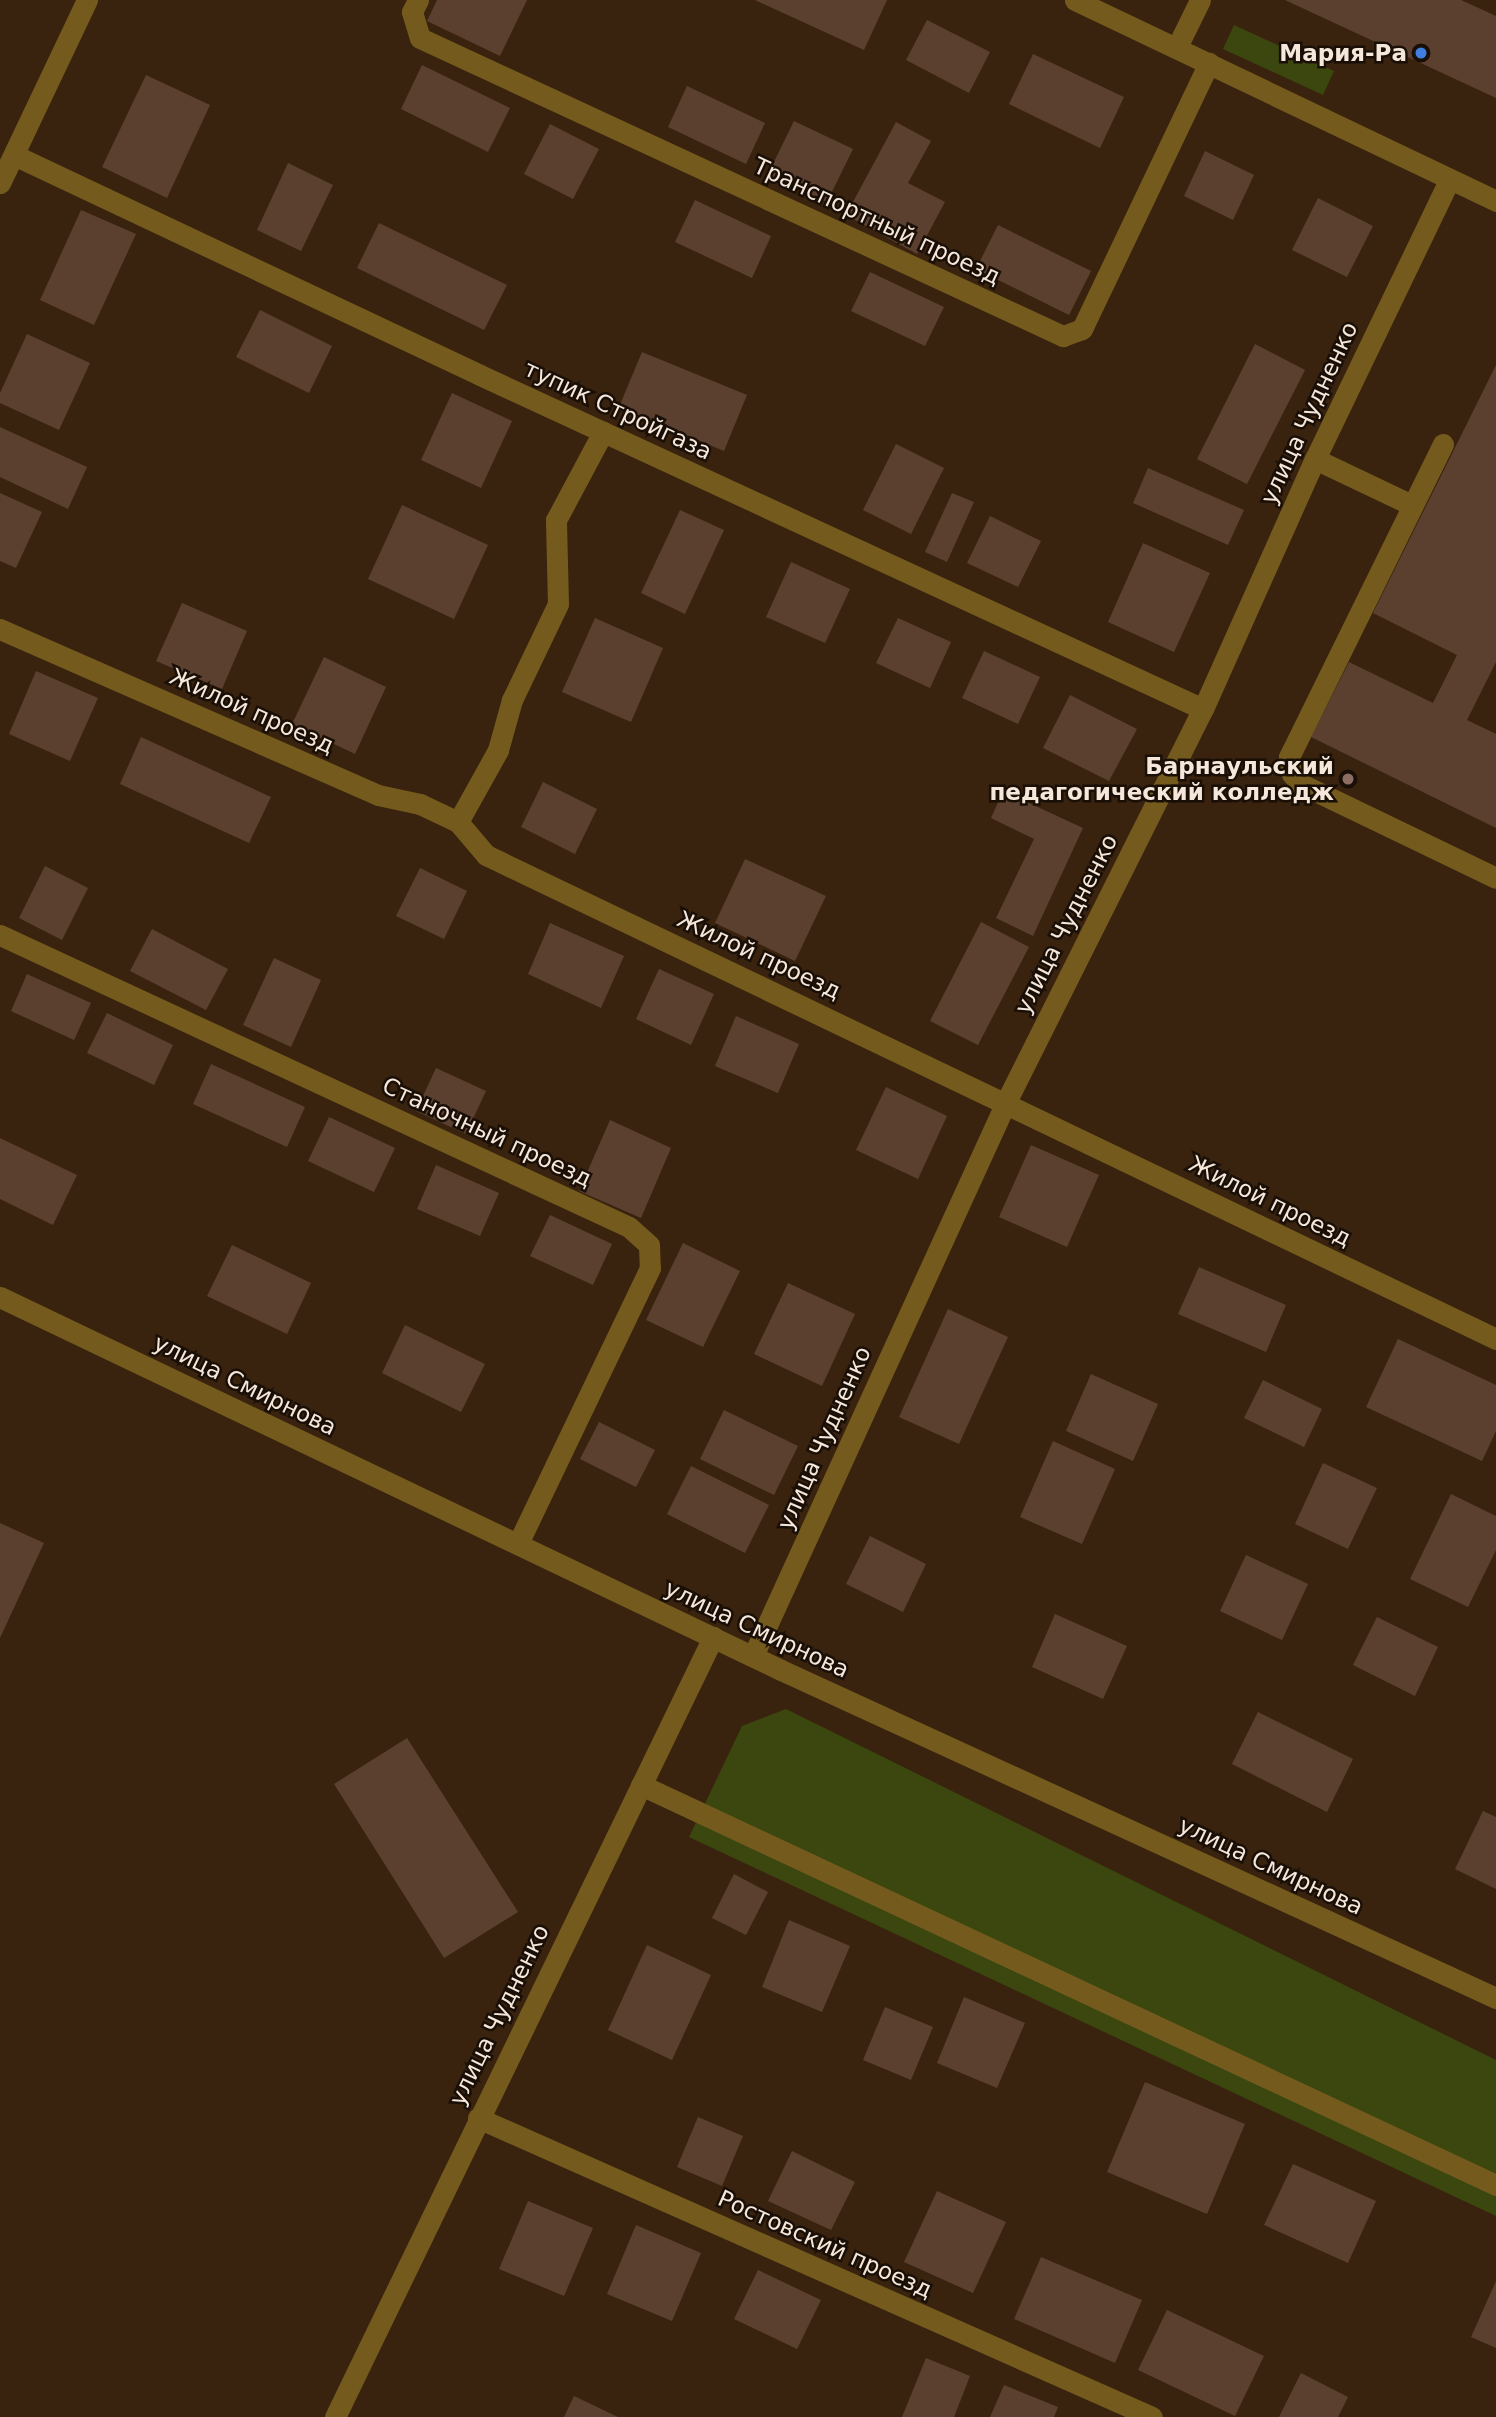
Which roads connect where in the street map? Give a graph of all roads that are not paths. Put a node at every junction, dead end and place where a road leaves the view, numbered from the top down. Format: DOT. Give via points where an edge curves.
graph roads {
  1 [pos="87,0"];
  2 [pos="418,0"];
  3 [pos="1076,0"];
  4 [pos="1200,0"];
  5 [pos="1177,47"];
  6 [pos="1209,63"];
  7 [pos="13,155"];
  8 [pos="1449,180"];
  9 [pos="0,183"];
  10 [pos="1496,201"];
  11 [pos="603,432"];
  12 [pos="1443,444"];
  13 [pos="1315,459"];
  14 [pos="1412,505"];
  15 [pos="0,629"];
  16 [pos="1203,709"];
  17 [pos="458,822"];
  18 [pos="1496,878"];
  19 [pos="0,935"];
  20 [pos="1006,1102"];
  21 [pos="0,1297"];
  22 [pos="1496,1339"];
  23 [pos="518,1544"];
  24 [pos="713,1637"];
  25 [pos="753,1656"];
  26 [pos="641,1785"];
  27 [pos="1496,1998"];
  28 [pos="478,2118"];
  29 [pos="1496,2185"];
  30 [pos="335,2417"];
  31 [pos="1152,2417"];
  1 -- 7 [label="street"];
  2 -- 6 [label="street, Транспортный проезд" via="412,12 420,38 1063,336 1082,329"];
  3 -- 5 [label="street"];
  4 -- 5 [label="street"];
  5 -- 6 [label="street"];
  6 -- 8 [label="street"];
  7 -- 9 [label="street"];
  7 -- 11 [label="street, тупик Стройгаза"];
  8 -- 10 [label="street"];
  8 -- 13 [label="street, улица Чудненко"];
  11 -- 16 [label="street, тупик Стройгаза"];
  11 -- 17 [label="street" via="556,520 558,604 512,700 498,750"];
  12 -- 14 [label="street"];
  13 -- 14 [label="street"];
  13 -- 16 [label="street, улица Чудненко"];
  14 -- 18 [label="street" via="1289,757 1292,774 1301,784"];
  15 -- 17 [label="street, Жилой проезд" via="378,795 420,804"];
  16 -- 20 [label="street, улица Чудненко"];
  17 -- 20 [label="street, Жилой проезд" via="486,855"];
  19 -- 23 [label="street, Станочный проезд" via="629,1227 649,1245 650,1268"];
  20 -- 22 [label="street, Жилой проезд"];
  20 -- 25 [label="street, улица Чудненко"];
  21 -- 23 [label="street, улица Смирнова"];
  23 -- 24 [label="street, улица Смирнова"];
  24 -- 25 [label="street, улица Смирнова"];
  24 -- 26 [label="street, улица Чудненко"];
  25 -- 27 [label="street, улица Смирнова"];
  26 -- 28 [label="street, улица Чудненко"];
  26 -- 29 [label="street"];
  28 -- 30 [label="street, улица Чудненко"];
  28 -- 31 [label="street, Ростовский проезд"];
}
